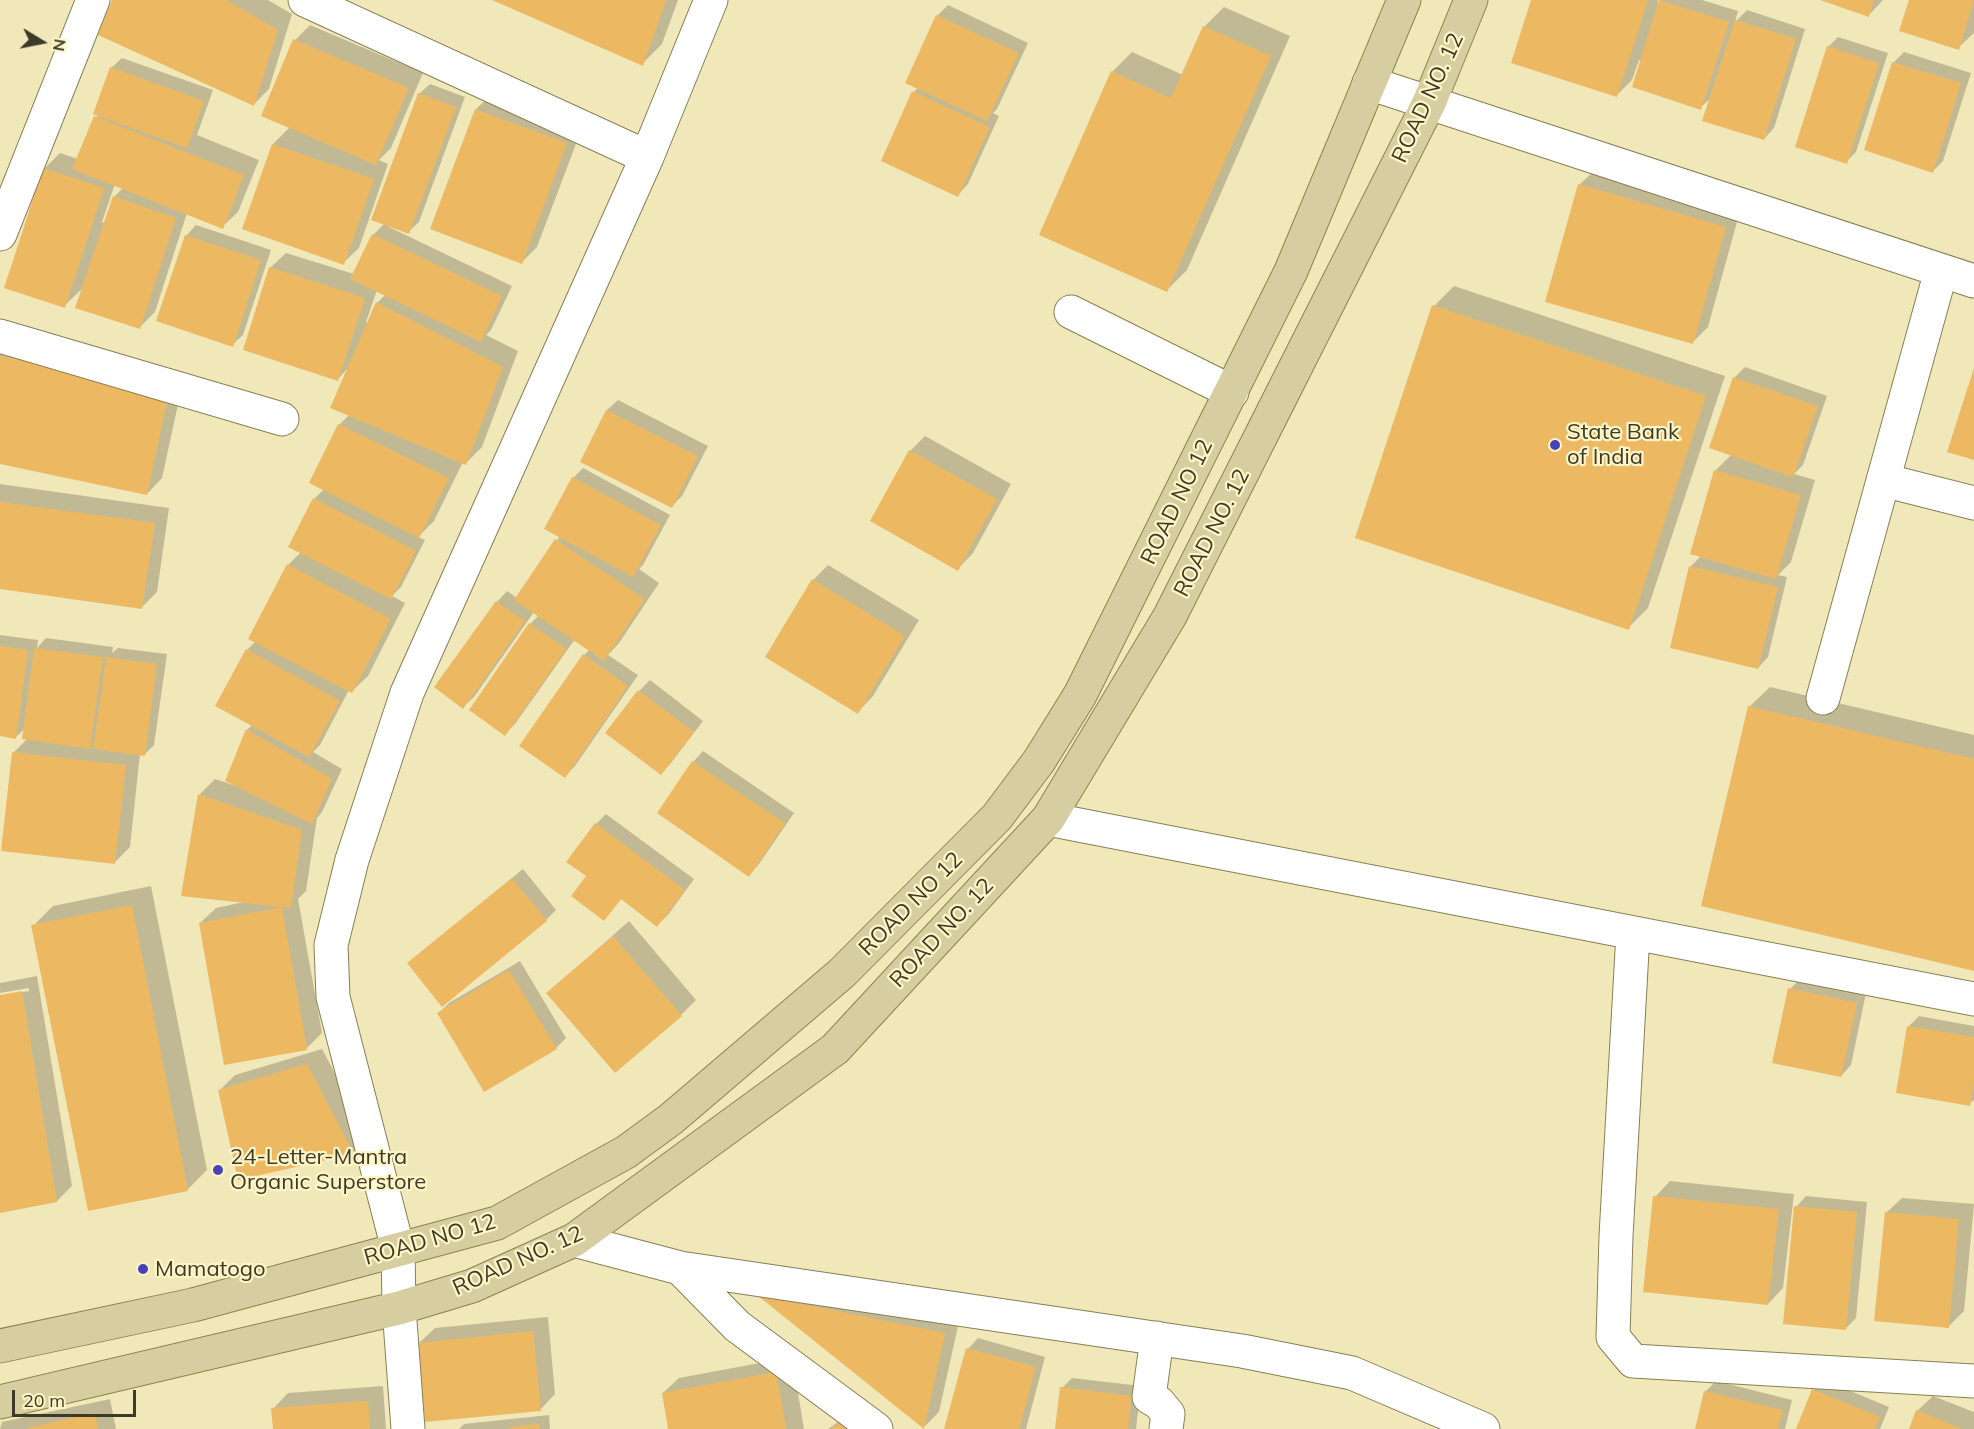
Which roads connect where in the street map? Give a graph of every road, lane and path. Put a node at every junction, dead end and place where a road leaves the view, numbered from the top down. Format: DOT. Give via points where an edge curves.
graph roads {
  1 [pos="93,0"];
  2 [pos="305,0"];
  3 [pos="711,0"];
  4 [pos="1404,0"];
  5 [pos="1472,0"];
  6 [pos="1369,83"];
  7 [pos="1429,104"];
  8 [pos="647,157"];
  9 [pos="0,234"];
  10 [pos="1941,271"];
  11 [pos="1974,281"];
  12 [pos="1071,312"];
  13 [pos="0,336"];
  14 [pos="1232,392"];
  15 [pos="282,419"];
  16 [pos="1883,480"];
  17 [pos="1974,503"];
  18 [pos="1823,698"];
  19 [pos="1048,819"];
  20 [pos="1633,933"];
  21 [pos="1974,999"];
  22 [pos="574,1240"];
  23 [pos="398,1249"];
  24 [pos="680,1268"];
  25 [pos="399,1308"];
  26 [pos="1157,1338"];
  27 [pos="0,1346"];
  28 [pos="1974,1381"];
  29 [pos="0,1402"];
  30 [pos="408,1429"];
  31 [pos="876,1429"];
  32 [pos="1166,1429"];
  33 [pos="1483,1429"];
  1 -- 9 [label="street"];
  2 -- 8 [label="street"];
  3 -- 8 [label="street"];
  4 -- 6 [label="main road, ROAD NO 12"];
  5 -- 7 [label="main road, ROAD NO. 12"];
  6 -- 7 [label="street"];
  6 -- 14 [label="main road, ROAD NO 12" via="1291,271"];
  7 -- 10 [label="street"];
  7 -- 19 [label="main road, ROAD NO. 12" via="1170,616"];
  8 -- 23 [label="street" via="406,693 352,860 331,945 333,997"];
  10 -- 11 [label="street"];
  10 -- 16 [label="street"];
  12 -- 14 [label="street"];
  13 -- 15 [label="street"];
  14 -- 23 [label="main road, ROAD NO 12" via="1080,695 1039,761 997,817 842,973 671,1119 626,1152 497,1223"];
  16 -- 17 [label="street"];
  16 -- 18 [label="street"];
  19 -- 20 [label="street"];
  19 -- 22 [label="main road, ROAD NO. 12" via="835,1049"];
  20 -- 21 [label="street"];
  20 -- 28 [label="street" via="1613,1337 1633,1361"];
  22 -- 24 [label="street"];
  22 -- 25 [label="main road, ROAD NO. 12" via="472,1286"];
  23 -- 25 [label="street"];
  23 -- 27 [label="main road, ROAD NO 12" via="193,1305"];
  24 -- 26 [label="street"];
  24 -- 31 [label="street" via="737,1326"];
  25 -- 29 [label="main road, ROAD NO. 12"];
  25 -- 30 [label="street"];
  26 -- 32 [label="street" via="1149,1397 1168,1414"];
  26 -- 33 [label="street" via="1352,1373"];
}
